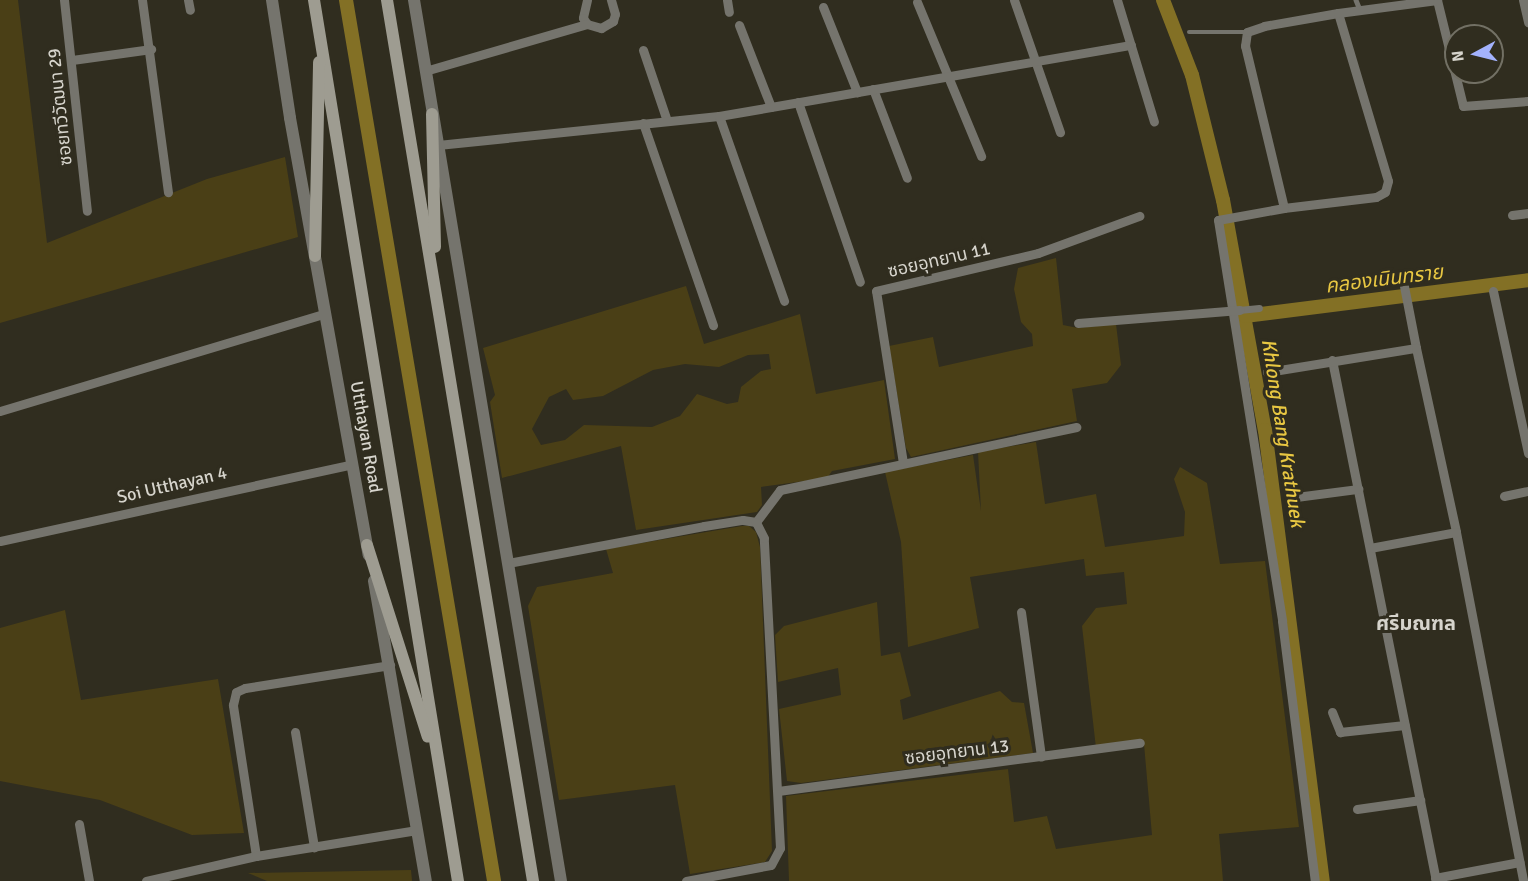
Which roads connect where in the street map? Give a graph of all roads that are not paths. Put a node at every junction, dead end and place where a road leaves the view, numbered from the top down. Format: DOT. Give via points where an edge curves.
graph roads {
  1 [pos="64,0"];
  2 [pos="142,0"];
  3 [pos="272,0"];
  4 [pos="314,0"];
  5 [pos="387,0"];
  6 [pos="414,0"];
  7 [pos="587,0"];
  8 [pos="611,0"];
  9 [pos="727,0"];
  10 [pos="1014,0"];
  11 [pos="1117,0"];
  12 [pos="1356,0"];
  13 [pos="1437,0"];
  14 [pos="1523,0"];
  15 [pos="917,2"];
  16 [pos="823,7"];
  17 [pos="1360,10"];
  18 [pos="729,12"];
  19 [pos="1338,13"];
  20 [pos="1528,22"];
  21 [pos="587,24"];
  22 [pos="740,25"];
  23 [pos="1247,32"];
  24 [pos="1189,33"];
  25 [pos="320,37"];
  26 [pos="1131,45"];
  27 [pos="151,49"];
  28 [pos="643,50"];
  29 [pos="72,60"];
  30 [pos="1035,62"];
  31 [pos="425,71"];
  32 [pos="948,77"];
  33 [pos="873,89"];
  34 [pos="857,92"];
  35 [pos="1528,101"];
  36 [pos="798,102"];
  37 [pos="771,107"];
  38 [pos="432,114"];
  39 [pos="719,116"];
  40 [pos="666,121"];
  41 [pos="1154,122"];
  42 [pos="643,123"];
  43 [pos="1060,132"];
  44 [pos="438,145"];
  45 [pos="981,156"];
  46 [pos="907,178"];
  47 [pos="168,192"];
  48 [pos="1284,208"];
  49 [pos="87,211"];
  50 [pos="1528,213"];
  51 [pos="1512,215"];
  52 [pos="1139,216"];
  53 [pos="315,256"];
  54 [pos="860,282"];
  55 [pos="1405,291"];
  56 [pos="1493,291"];
  57 [pos="784,301"];
  58 [pos="438,307"];
  59 [pos="1259,308"];
  60 [pos="1237,310"];
  61 [pos="326,313"];
  62 [pos="1078,323"];
  63 [pos="713,325"];
  64 [pos="1416,348"];
  65 [pos="1332,360"];
  66 [pos="1267,372"];
  67 [pos="0,411"];
  68 [pos="1076,427"];
  69 [pos="1528,453"];
  70 [pos="903,463"];
  71 [pos="352,464"];
  72 [pos="1358,489"];
  73 [pos="1528,491"];
  74 [pos="1504,496"];
  75 [pos="1296,497"];
  76 [pos="756,522"];
  77 [pos="1456,532"];
  78 [pos="0,541"];
  79 [pos="367,545"];
  80 [pos="1370,548"];
  81 [pos="508,563"];
  82 [pos="1022,612"];
  83 [pos="390,665"];
  84 [pos="1332,712"];
  85 [pos="1405,725"];
  86 [pos="295,732"];
  87 [pos="1140,743"];
  88 [pos="1041,757"];
  89 [pos="778,791"];
  90 [pos="445,799"];
  91 [pos="1420,800"];
  92 [pos="1357,809"];
  93 [pos="79,824"];
  94 [pos="417,830"];
  95 [pos="314,847"];
  96 [pos="256,856"];
  97 [pos="1520,862"];
  98 [pos="184,877"];
  99 [pos="1435,879"];
  100 [pos="89,881"];
  101 [pos="146,881"];
  102 [pos="426,881"];
  103 [pos="458,881"];
  104 [pos="533,881"];
  105 [pos="561,881"];
  106 [pos="686,881"];
  107 [pos="1315,881"];
  108 [pos="1523,881"];
  1 -- 29 [label="street, ซอยทวีวัฒนา 29"];
  2 -- 27 [label="street"];
  3 -- 53 [label="street, Utthayan Road"];
  4 -- 25 [label="main road, Utthayan Road"];
  5 -- 58 [label="main road"];
  6 -- 31 [label="street"];
  7 -- 21 [label="street" via="582,10"];
  8 -- 21 [label="street" via="615,14 608,26"];
  9 -- 18 [label="street"];
  10 -- 30 [label="street"];
  11 -- 26 [label="street"];
  12 -- 17 [label="lane"];
  13 -- 17 [label="street"];
  13 -- 35 [label="street" via="1463,106"];
  14 -- 20 [label="street"];
  15 -- 32 [label="street"];
  16 -- 34 [label="street"];
  17 -- 19 [label="street"];
  19 -- 23 [label="street"];
  19 -- 48 [label="street" via="1388,181 1385,192 1376,197"];
  21 -- 31 [label="street"];
  22 -- 37 [label="street"];
  23 -- 24 [label="lane"];
  23 -- 48 [label="street" via="1245,46"];
  25 -- 53 [label="main road"];
  25 -- 90 [label="main road, Utthayan Road"];
  26 -- 30 [label="street"];
  26 -- 41 [label="street"];
  27 -- 29 [label="street"];
  27 -- 47 [label="street"];
  28 -- 40 [label="street"];
  29 -- 49 [label="street, ซอยทวีวัฒนา 29"];
  30 -- 32 [label="street"];
  30 -- 43 [label="street"];
  31 -- 38 [label="street"];
  32 -- 33 [label="street"];
  32 -- 45 [label="street"];
  33 -- 34 [label="street"];
  33 -- 46 [label="street"];
  34 -- 36 [label="street"];
  36 -- 37 [label="street"];
  36 -- 54 [label="street"];
  37 -- 39 [label="street"];
  38 -- 44 [label="street"];
  38 -- 58 [label="main road"];
  39 -- 40 [label="street"];
  39 -- 57 [label="street"];
  40 -- 42 [label="street"];
  42 -- 44 [label="street"];
  42 -- 63 [label="street"];
  44 -- 81 [label="street"];
  48 -- 60 [label="street" via="1218,219"];
  50 -- 51 [label="street"];
  52 -- 70 [label="street, ซอยอุทยาน 11" via="1038,253 876,291"];
  53 -- 61 [label="street, Utthayan Road"];
  55 -- 64 [label="street"];
  56 -- 69 [label="street"];
  58 -- 104 [label="main road"];
  59 -- 60 [label="street"];
  60 -- 62 [label="street"];
  60 -- 107 [label="street"];
  61 -- 67 [label="street"];
  61 -- 71 [label="street, Utthayan Road"];
  64 -- 65 [label="street"];
  64 -- 77 [label="street"];
  65 -- 66 [label="street"];
  65 -- 72 [label="street"];
  68 -- 70 [label="street"];
  70 -- 76 [label="street" via="780,490"];
  71 -- 78 [label="street, Soi Utthayan 4"];
  71 -- 79 [label="street, Utthayan Road"];
  72 -- 75 [label="street"];
  72 -- 80 [label="street"];
  73 -- 74 [label="street"];
  76 -- 81 [label="street" via="704,526"];
  76 -- 89 [label="street" via="764,538"];
  77 -- 80 [label="street"];
  77 -- 97 [label="street"];
  79 -- 83 [label="street, Utthayan Road"];
  79 -- 90 [label="main road" via="418,699"];
  80 -- 85 [label="street"];
  81 -- 105 [label="street"];
  82 -- 88 [label="street"];
  83 -- 94 [label="street, Utthayan Road"];
  83 -- 96 [label="street" via="236,692 232,705"];
  84 -- 85 [label="street" via="1340,732"];
  85 -- 91 [label="street"];
  86 -- 95 [label="street"];
  87 -- 88 [label="street, ซอยอุทยาน 13"];
  88 -- 89 [label="street, ซอยอุทยาน 13"];
  89 -- 106 [label="street" via="780,848 771,865"];
  90 -- 103 [label="main road, Utthayan Road"];
  91 -- 92 [label="street"];
  91 -- 99 [label="street"];
  93 -- 100 [label="street"];
  94 -- 95 [label="street"];
  94 -- 102 [label="street, Utthayan Road"];
  95 -- 96 [label="street"];
  96 -- 98 [label="street"];
  97 -- 99 [label="street"];
  97 -- 108 [label="street"];
  98 -- 101 [label="street"];
}
